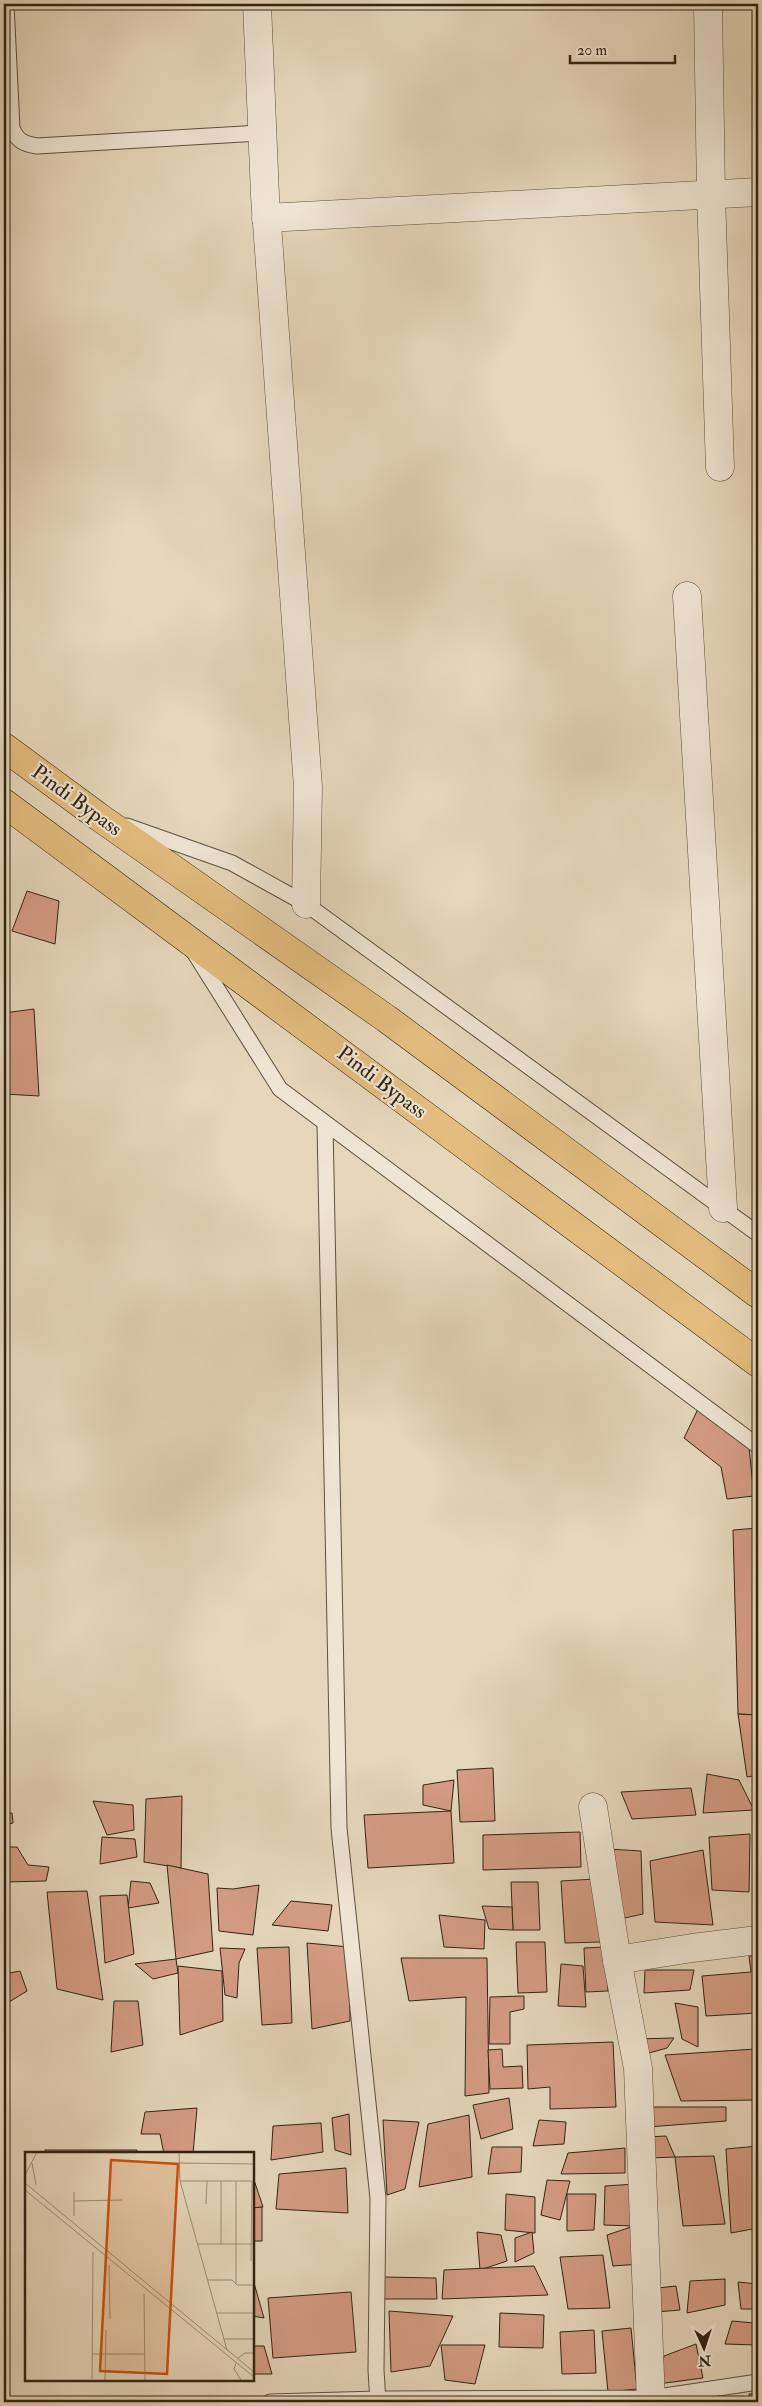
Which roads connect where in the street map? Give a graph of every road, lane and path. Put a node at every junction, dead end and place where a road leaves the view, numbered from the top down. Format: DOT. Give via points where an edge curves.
graph roads {
  1 [pos="6,4"];
  2 [pos="257,4"];
  3 [pos="708,4"];
  4 [pos="262,133"];
  5 [pos="758,192"];
  6 [pos="711,195"];
  7 [pos="266,218"];
  8 [pos="720,467"];
  9 [pos="687,596"];
  10 [pos="4,747"];
  11 [pos="4,803"];
  12 [pos="99,817"];
  13 [pos="306,904"];
  14 [pos="183,934"];
  15 [pos="325,1124"];
  16 [pos="723,1208"];
  17 [pos="758,1234"];
  18 [pos="758,1294"];
  19 [pos="758,1362"];
  20 [pos="758,1446"];
  21 [pos="593,1807"];
  22 [pos="758,1940"];
  23 [pos="617,1960"];
  24 [pos="758,2382"];
  25 [pos="651,2400"];
  26 [pos="378,2401"];
  27 [pos="270,2402"];
  1 -- 4 [label="lane" via="12,128 16,139 25,144 37,146"];
  2 -- 4 [label="street"];
  3 -- 6 [label="street"];
  4 -- 7 [label="street"];
  5 -- 6 [label="street"];
  6 -- 7 [label="street"];
  6 -- 8 [label="street"];
  7 -- 13 [label="street" via="308,787"];
  9 -- 16 [label="street"];
  10 -- 12 [label="highway, Pindi Bypass"];
  11 -- 14 [label="highway, Pindi Bypass"];
  12 -- 13 [label="lane" via="232,863"];
  12 -- 18 [label="highway, Pindi Bypass" via="388,1019"];
  13 -- 16 [label="lane"];
  14 -- 15 [label="lane" via="280,1089"];
  14 -- 19 [label="highway, Pindi Bypass"];
  15 -- 20 [label="lane"];
  15 -- 26 [label="lane" via="339,1828 378,2198"];
  16 -- 17 [label="lane"];
  21 -- 23 [label="street"];
  22 -- 23 [label="street"];
  23 -- 25 [label="street" via="638,2068"];
  24 -- 25 [label="lane"];
  25 -- 26 [label="lane"];
  26 -- 27 [label="lane"];
}
